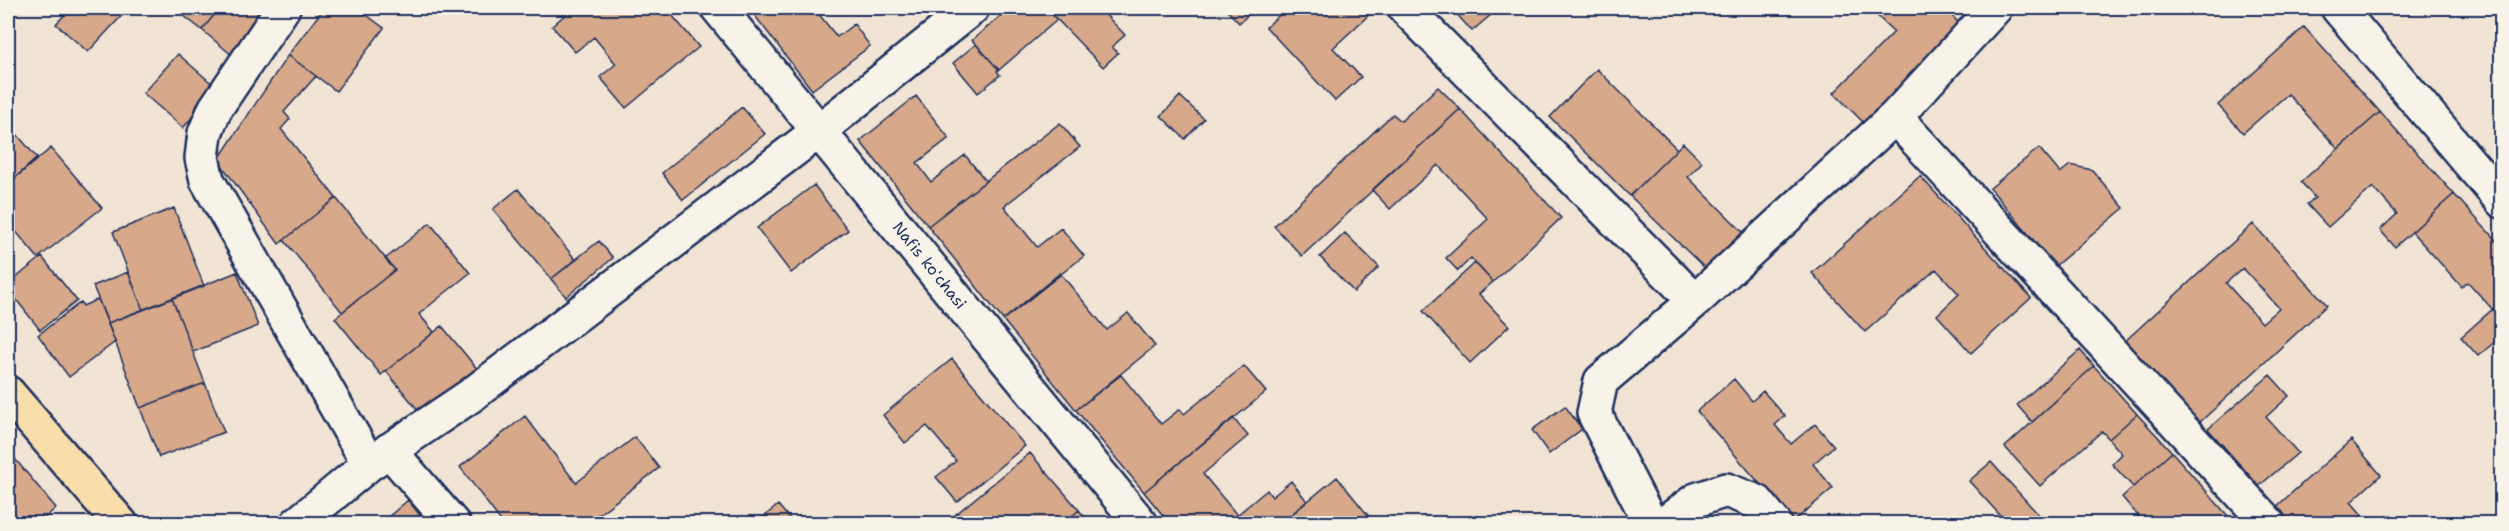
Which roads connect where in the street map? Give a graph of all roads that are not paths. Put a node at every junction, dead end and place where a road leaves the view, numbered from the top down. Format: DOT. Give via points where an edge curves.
graph roads {
  1 [pos="283,8"];
  2 [pos="718,8"];
  3 [pos="972,8"];
  4 [pos="1405,8"];
  5 [pos="1995,8"];
  6 [pos="2338,8"];
  7 [pos="1895,117"];
  8 [pos="820,130"];
  9 [pos="2502,201"];
  10 [pos="1695,301"];
  11 [pos="8,393"];
  12 [pos="379,457"];
  13 [pos="121,524"];
  14 [pos="297,524"];
  15 [pos="453,524"];
  16 [pos="1141,524"];
  17 [pos="1652,524"];
  18 [pos="1664,524"];
  19 [pos="1776,524"];
  20 [pos="2269,524"];
  1 -- 12 [label="street" via="215,109 205,134 202,158 207,180"];
  2 -- 8 [label="street, Nafis koʻchasi"];
  3 -- 8 [label="street"];
  4 -- 10 [label="street"];
  5 -- 7 [label="street"];
  6 -- 9 [label="street"];
  7 -- 10 [label="street"];
  7 -- 20 [label="street"];
  8 -- 12 [label="street" via="470,396"];
  8 -- 16 [label="street, Nafis koʻchasi"];
  10 -- 17 [label="street" via="1601,381 1594,413"];
  11 -- 13 [label="main road"];
  12 -- 14 [label="street"];
  12 -- 15 [label="street"];
  18 -- 19 [label="street" via="1696,500 1726,490 1757,502"];
}
